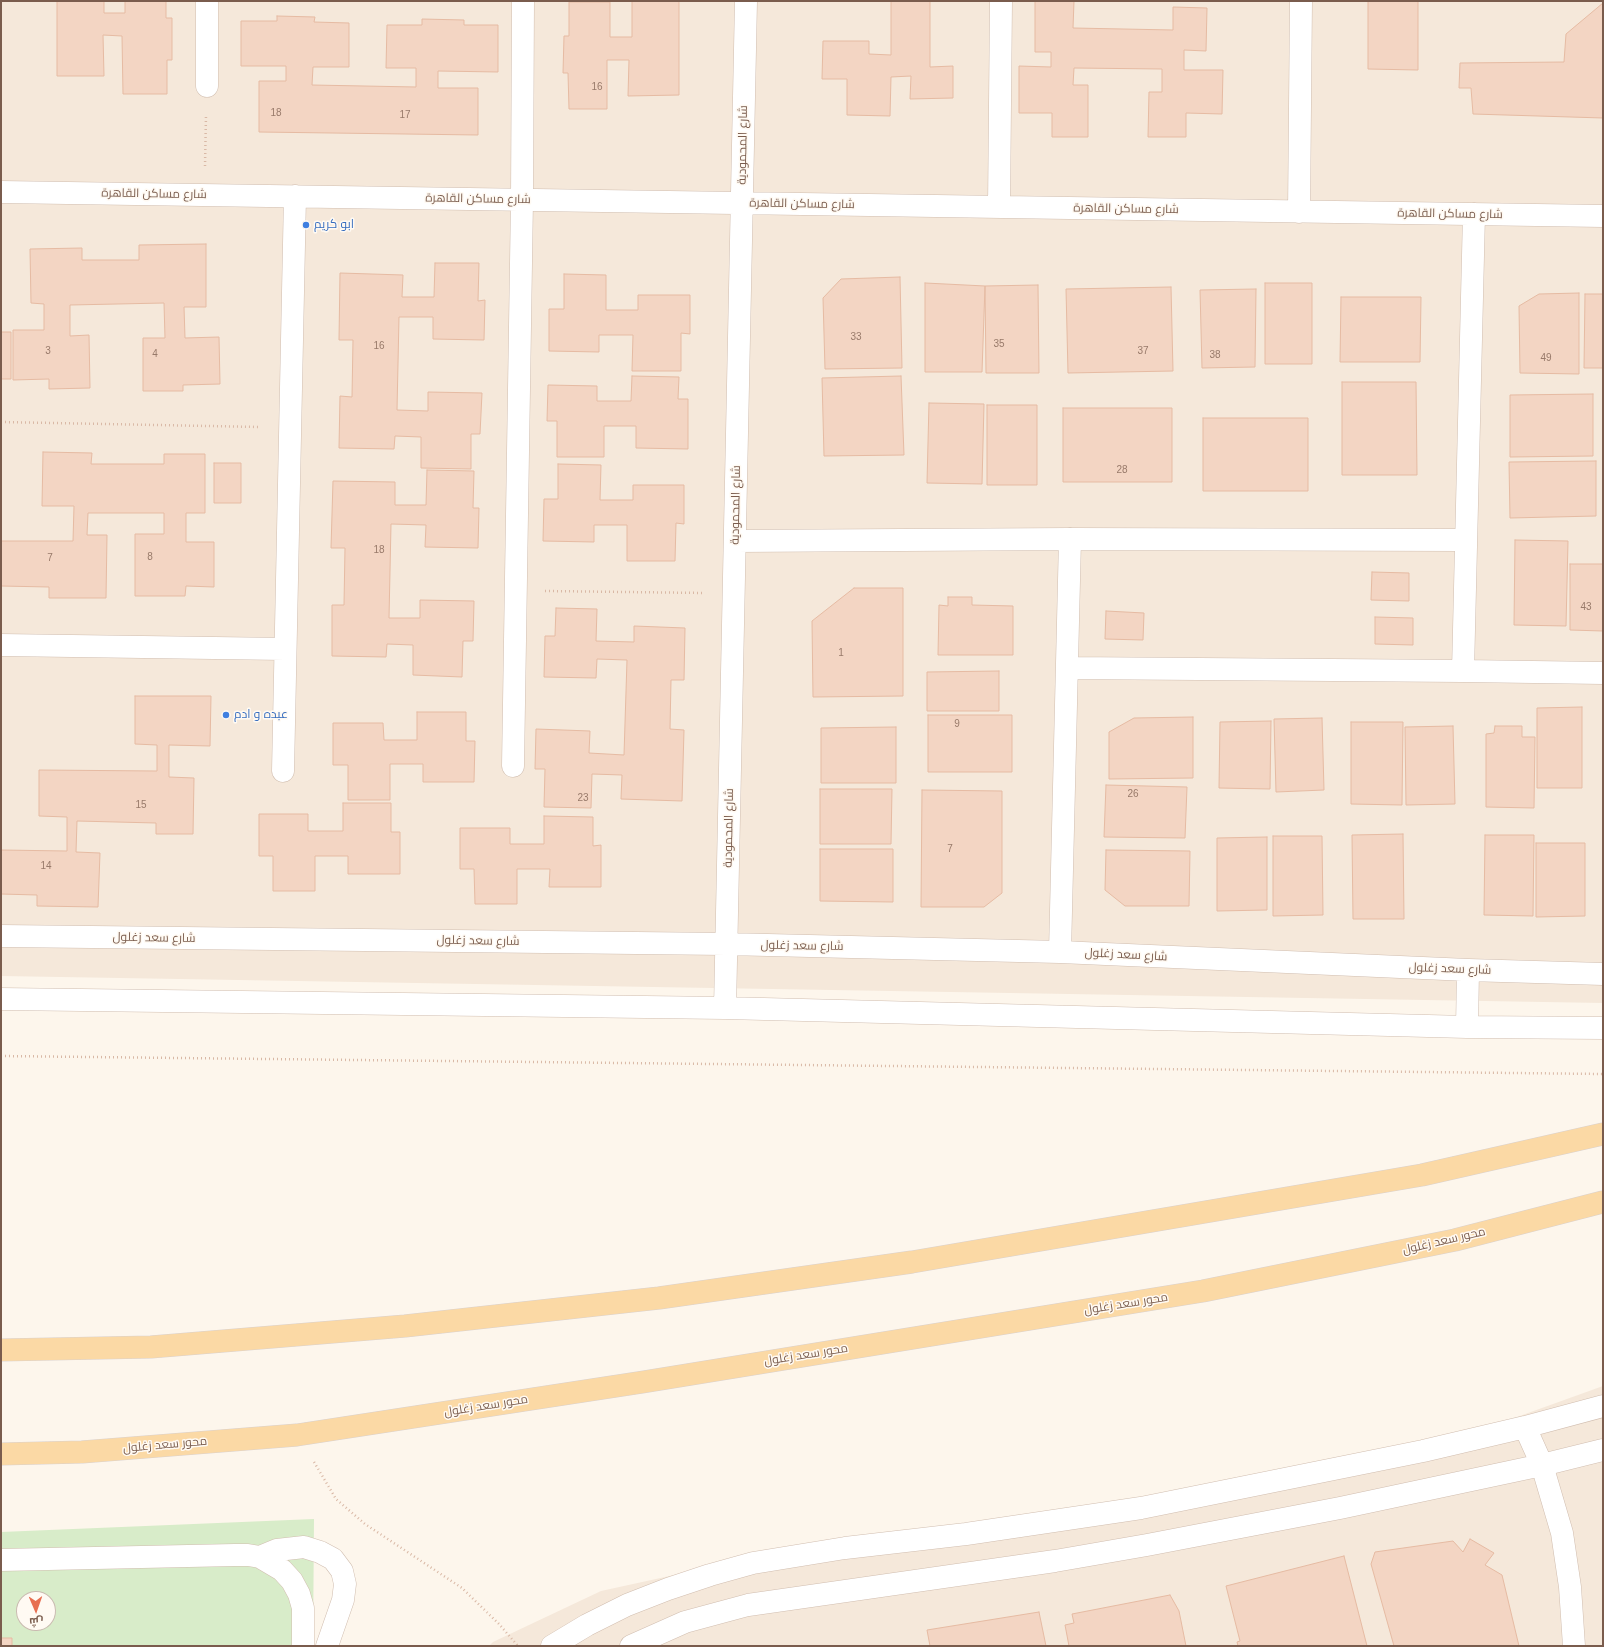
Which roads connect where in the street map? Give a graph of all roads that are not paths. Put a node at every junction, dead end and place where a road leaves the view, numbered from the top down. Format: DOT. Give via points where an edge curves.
graph roads {
  1 [pos="207,1"];
  2 [pos="523,1"];
  3 [pos="746,1"];
  4 [pos="1001,1"];
  5 [pos="1301,1"];
  6 [pos="207,86"];
  7 [pos="1,192"];
  8 [pos="295,196"];
  9 [pos="522,200"];
  10 [pos="742,203"];
  11 [pos="999,207"];
  12 [pos="1603,207"];
  13 [pos="1299,212"];
  14 [pos="1474,214"];
  15 [pos="1579,216"];
  16 [pos="1603,216"];
  17 [pos="1070,539"];
  18 [pos="1466,540"];
  19 [pos="735,541"];
  20 [pos="1,645"];
  21 [pos="285,649"];
  22 [pos="1067,668"];
  23 [pos="1463,671"];
  24 [pos="1603,674"];
  25 [pos="513,766"];
  26 [pos="282,770"];
  27 [pos="1,936"];
  28 [pos="726,944"];
  29 [pos="1060,952"];
  30 [pos="1468,970"];
  31 [pos="1603,974"];
  32 [pos="1,999"];
  33 [pos="725,1008"];
  34 [pos="1467,1027"];
  35 [pos="1603,1028"];
  36 [pos="1603,1134"];
  37 [pos="1603,1202"];
  38 [pos="1,1350"];
  39 [pos="1603,1406"];
  40 [pos="1525,1427"];
  41 [pos="1603,1450"];
  42 [pos="1,1454"];
  43 [pos="1542,1465"];
  44 [pos="260,1557"];
  45 [pos="1,1560"];
  46 [pos="303,1646"];
  47 [pos="327,1646"];
  48 [pos="552,1646"];
  49 [pos="631,1646"];
  50 [pos="1574,1646"];
  1 -- 6 [label="street"];
  2 -- 9 [label="street"];
  3 -- 10 [label="street, شارع المحمودية"];
  4 -- 11 [label="street"];
  5 -- 13 [label="street"];
  7 -- 8 [label="street, شارع مساكن القاهرة"];
  8 -- 9 [label="street, شارع مساكن القاهرة"];
  8 -- 21 [label="street"];
  9 -- 10 [label="street, شارع مساكن القاهرة"];
  9 -- 25 [label="street"];
  10 -- 11 [label="street, شارع مساكن القاهرة"];
  10 -- 19 [label="street, شارع المحمودية"];
  11 -- 13 [label="street, شارع مساكن القاهرة"];
  12 -- 15 [label="street"];
  13 -- 14 [label="street, شارع مساكن القاهرة"];
  14 -- 15 [label="street, شارع مساكن القاهرة"];
  14 -- 18 [label="street"];
  15 -- 16 [label="street, شارع مساكن القاهرة"];
  17 -- 18 [label="street"];
  17 -- 19 [label="street"];
  17 -- 22 [label="street"];
  18 -- 23 [label="street"];
  19 -- 28 [label="street, شارع المحمودية"];
  20 -- 21 [label="street"];
  21 -- 26 [label="street"];
  22 -- 23 [label="street"];
  22 -- 29 [label="street"];
  23 -- 24 [label="street"];
  27 -- 28 [label="street, شارع سعد زغلول"];
  28 -- 29 [label="street, شارع سعد زغلول"];
  28 -- 33 [label="street, شارع المحمودية"];
  29 -- 30 [label="street, شارع سعد زغلول"];
  30 -- 31 [label="street, شارع سعد زغلول"];
  30 -- 34 [label="street"];
  32 -- 33 [label="street"];
  33 -- 34 [label="street"];
  34 -- 35 [label="street"];
  36 -- 38 [label="main road" via="1422,1175 912,1262 659,1298 406,1326 151,1347"];
  37 -- 42 [label="main road, محور سعد زغلول" via="1455,1240 1203,1292 643,1382 297,1435 82,1452"];
  39 -- 40 [label="street"];
  40 -- 43 [label="street"];
  40 -- 48 [label="street" via="1423,1451 1142,1508 753,1563 710,1574 627,1605"];
  41 -- 43 [label="street"];
  43 -- 49 [label="street" via="1332,1509 1055,1561 748,1604 685,1622"];
  43 -- 50 [label="street" via="1562,1533 1570,1587"];
  44 -- 45 [label="street" via="235,1554"];
  44 -- 46 [label="street" via="282,1570 299,1594 303,1608"];
  44 -- 47 [label="street" via="292,1547 320,1552 333,1559 342,1571 345,1584 343,1600"];
}
